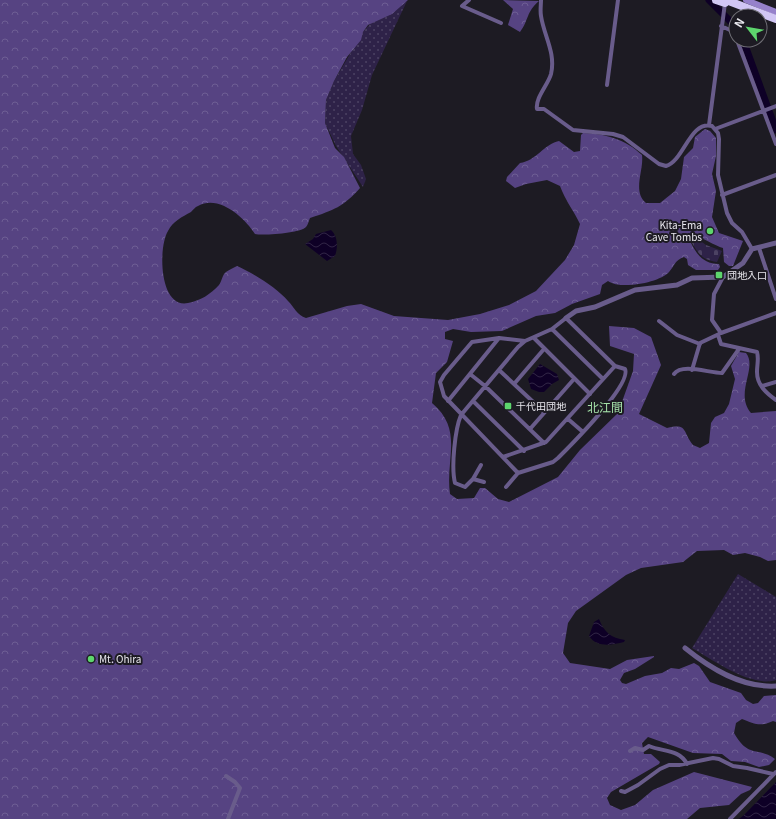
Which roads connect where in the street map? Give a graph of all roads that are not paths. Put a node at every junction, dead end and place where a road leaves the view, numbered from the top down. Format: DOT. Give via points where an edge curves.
graph roads {
  1 [pos="469,0"];
  2 [pos="541,0"];
  3 [pos="618,0"];
  4 [pos="746,0"];
  5 [pos="726,2"];
  6 [pos="776,12"];
  7 [pos="776,18"];
  8 [pos="501,23"];
  9 [pos="776,23"];
  10 [pos="722,24"];
  11 [pos="728,28"];
  12 [pos="740,48"];
  13 [pos="607,85"];
  14 [pos="774,106"];
  15 [pos="764,110"];
  16 [pos="709,125"];
  17 [pos="715,129"];
  18 [pos="776,144"];
  19 [pos="776,175"];
  20 [pos="722,195"];
  21 [pos="776,243"];
  22 [pos="759,248"];
  23 [pos="752,249"];
  24 [pos="723,277"];
  25 [pos="776,299"];
  26 [pos="776,313"];
  27 [pos="566,318"];
  28 [pos="659,320"];
  29 [pos="552,329"];
  30 [pos="720,334"];
  31 [pos="499,338"];
  32 [pos="534,338"];
  33 [pos="525,341"];
  34 [pos="700,344"];
  35 [pos="544,349"];
  36 [pos="739,349"];
  37 [pos="615,366"];
  38 [pos="498,370"];
  39 [pos="692,370"];
  40 [pos="470,374"];
  41 [pos="674,374"];
  42 [pos="574,379"];
  43 [pos="603,379"];
  44 [pos="776,382"];
  45 [pos="514,384"];
  46 [pos="485,386"];
  47 [pos="762,386"];
  48 [pos="590,394"];
  49 [pos="776,400"];
  50 [pos="448,401"];
  51 [pos="473,401"];
  52 [pos="544,412"];
  53 [pos="461,415"];
  54 [pos="568,418"];
  55 [pos="530,429"];
  56 [pos="583,432"];
  57 [pos="544,443"];
  58 [pos="524,450"];
  59 [pos="503,458"];
  60 [pos="481,465"];
  61 [pos="518,473"];
  62 [pos="473,479"];
  63 [pos="484,482"];
  64 [pos="506,487"];
  65 [pos="685,648"];
  66 [pos="776,686"];
  67 [pos="630,751"];
  68 [pos="687,764"];
  69 [pos="775,773"];
  70 [pos="226,776"];
  71 [pos="621,790"];
  72 [pos="228,819"];
  73 [pos="730,819"];
  1 -- 8 [label="street" via="462,6"];
  2 -- 16 [label="street" via="541,16 550,45 552,62 551,75 537,109 544,109 573,130 623,137 666,166 677,159 690,137 700,128"];
  3 -- 13 [label="street"];
  4 -- 6 [label="main road"];
  5 -- 7 [label="highway"];
  5 -- 9 [label="main road"];
  5 -- 10 [label="street"];
  10 -- 11 [label="street"];
  10 -- 16 [label="street"];
  12 -- 15 [label="street"];
  14 -- 15 [label="street"];
  15 -- 17 [label="street"];
  15 -- 18 [label="street"];
  16 -- 17 [label="street"];
  17 -- 20 [label="street" via="720,146 718,175"];
  19 -- 20 [label="street"];
  20 -- 23 [label="street" via="729,219 742,232"];
  21 -- 22 [label="street"];
  22 -- 23 [label="street"];
  22 -- 25 [label="street"];
  23 -- 24 [label="street" via="743,263"];
  24 -- 27 [label="street" via="692,278 677,285 635,290 595,307 576,311"];
  24 -- 30 [label="street" via="714,294 712,320"];
  26 -- 30 [label="street"];
  27 -- 29 [label="street"];
  27 -- 37 [label="street"];
  28 -- 34 [label="street" via="677,336"];
  29 -- 32 [label="street"];
  29 -- 43 [label="street"];
  30 -- 34 [label="street"];
  30 -- 36 [label="street" via="721,344"];
  31 -- 33 [label="street"];
  31 -- 40 [label="street"];
  31 -- 50 [label="street" via="472,342 444,375 440,382"];
  32 -- 33 [label="street"];
  32 -- 35 [label="street"];
  33 -- 38 [label="street"];
  34 -- 39 [label="street"];
  35 -- 42 [label="street"];
  35 -- 45 [label="street"];
  36 -- 39 [label="street" via="722,373"];
  36 -- 47 [label="street" via="757,352 757,373"];
  37 -- 43 [label="street"];
  37 -- 56 [label="street" via="626,371 626,379"];
  38 -- 45 [label="street"];
  38 -- 46 [label="street"];
  39 -- 41 [label="street" via="678,371"];
  40 -- 46 [label="street"];
  40 -- 50 [label="street"];
  42 -- 48 [label="street"];
  42 -- 52 [label="street"];
  43 -- 48 [label="street"];
  44 -- 47 [label="street"];
  45 -- 52 [label="street"];
  46 -- 51 [label="street"];
  46 -- 55 [label="street"];
  47 -- 49 [label="street" via="766,393"];
  48 -- 54 [label="street"];
  50 -- 53 [label="street"];
  51 -- 53 [label="street"];
  51 -- 58 [label="street"];
  52 -- 55 [label="street"];
  53 -- 59 [label="street"];
  53 -- 62 [label="street" via="455,434 454,479 457,484 465,487"];
  54 -- 56 [label="street"];
  54 -- 57 [label="street"];
  55 -- 57 [label="street"];
  56 -- 61 [label="street" via="554,462"];
  57 -- 58 [label="street"];
  58 -- 59 [label="street"];
  59 -- 61 [label="street"];
  60 -- 62 [label="street"];
  61 -- 64 [label="street"];
  62 -- 63 [label="street"];
  65 -- 66 [label="street" via="742,683"];
  67 -- 68 [label="street" via="635,748 643,750 649,746 674,752 684,757"];
  68 -- 69 [label="street" via="713,758 733,766"];
  68 -- 71 [label="street" via="669,765 655,771 625,792"];
  69 -- 73 [label="street"];
  70 -- 72 [label="street" via="240,788"];
}
